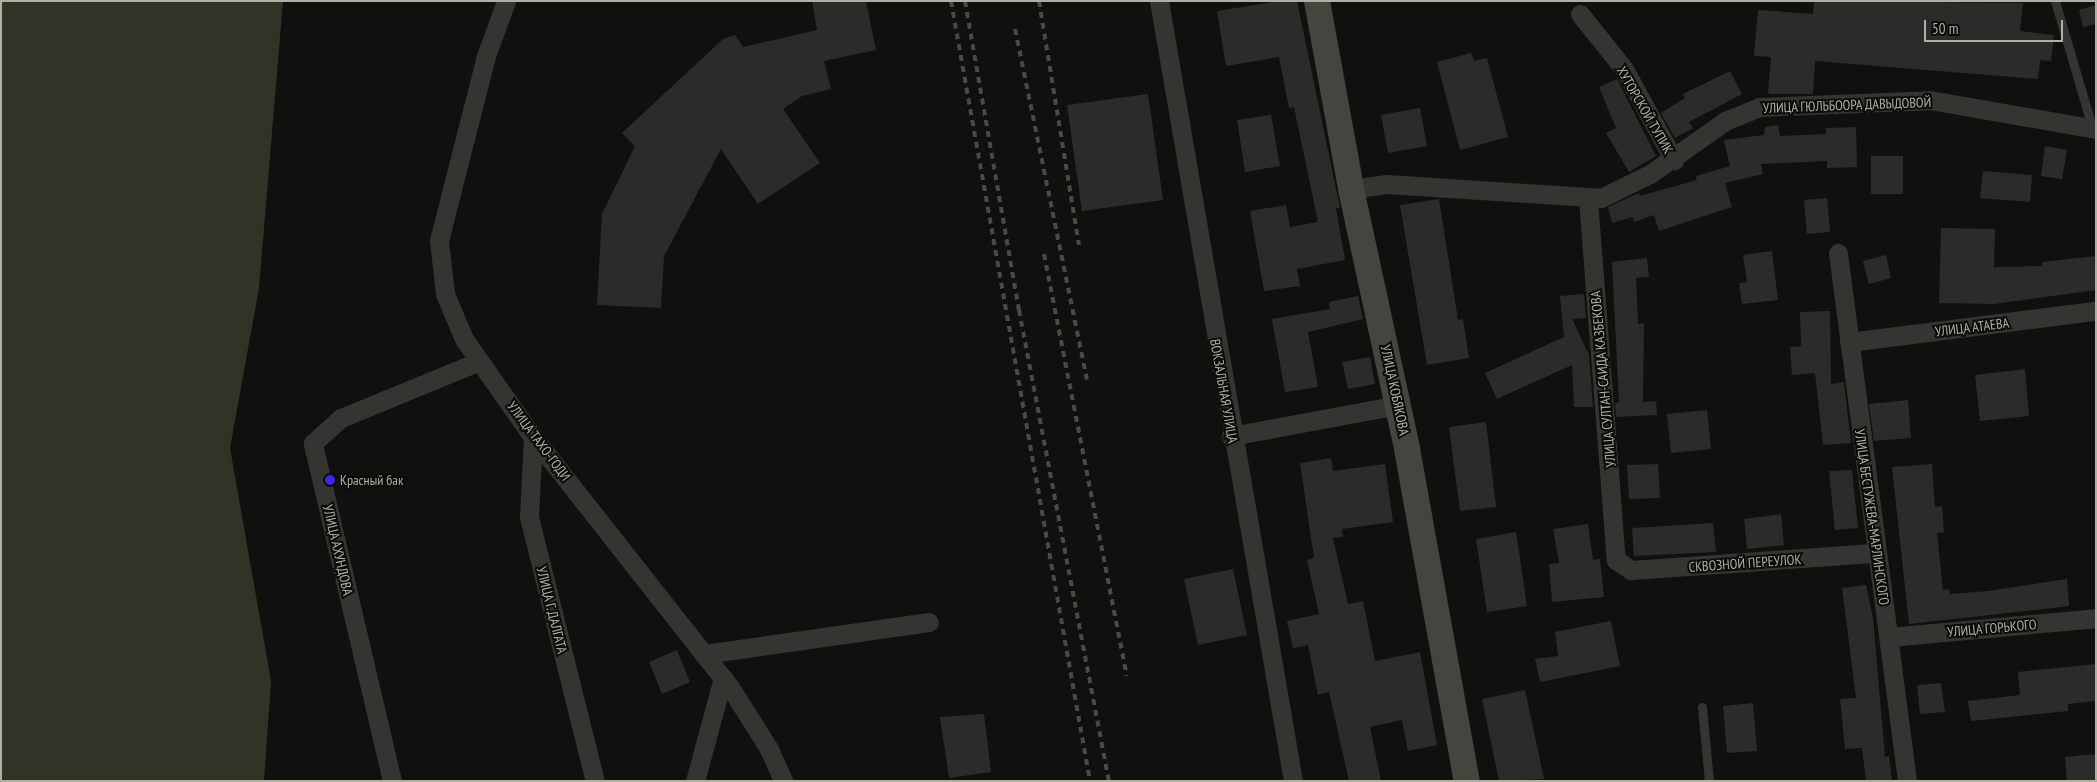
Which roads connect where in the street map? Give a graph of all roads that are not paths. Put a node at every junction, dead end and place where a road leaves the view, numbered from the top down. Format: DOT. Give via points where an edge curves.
graph roads {
  1 [pos="506,1"];
  2 [pos="1159,1"];
  3 [pos="1317,1"];
  4 [pos="2055,1"];
  5 [pos="1580,14"];
  6 [pos="2094,128"];
  7 [pos="1674,160"];
  8 [pos="1351,189"];
  9 [pos="1588,199"];
  10 [pos="1838,253"];
  11 [pos="2096,311"];
  12 [pos="1849,342"];
  13 [pos="480,361"];
  14 [pos="1398,405"];
  15 [pos="1231,436"];
  16 [pos="533,437"];
  17 [pos="1876,552"];
  18 [pos="1616,560"];
  19 [pos="2096,618"];
  20 [pos="929,622"];
  21 [pos="1889,638"];
  22 [pos="704,654"];
  23 [pos="723,678"];
  24 [pos="1702,707"];
  25 [pos="392,781"];
  26 [pos="595,781"];
  27 [pos="695,781"];
  28 [pos="783,781"];
  29 [pos="1293,781"];
  30 [pos="1467,781"];
  31 [pos="1709,781"];
  32 [pos="1907,781"];
  1 -- 13 [label="street, УЛИЦА ТАХО-ГОДИ" via="486,56 439,241 445,294 464,339"];
  2 -- 15 [label="street, ВОКЗАЛЬНАЯ УЛИЦА"];
  3 -- 8 [label="street, УЛИЦА КОБЯКОВА"];
  4 -- 6 [label="lane"];
  5 -- 7 [label="street, ХУТОРСКОЙ ТУПИК" via="1624,69"];
  6 -- 7 [label="street, УЛИЦА ГЮЛЬБООРА ДАВЫДОВОЙ" via="1930,100 1759,108 1725,121"];
  7 -- 9 [label="street, УЛИЦА ГЮЛЬБООРА ДАВЫДОВОЙ" via="1618,192"];
  8 -- 9 [label="street, УЛИЦА ГЮЛЬБООРА ДАВЫДОВОЙ" via="1388,184"];
  8 -- 14 [label="street, УЛИЦА КОБЯКОВА"];
  9 -- 18 [label="street, УЛИЦА СУЛТАН-САИДА КАЗБЕКОВА"];
  10 -- 12 [label="street, УЛИЦА БЕСТУЖЕВА-МАРЛИНСКОГО"];
  11 -- 12 [label="street, УЛИЦА АТАЕВА"];
  12 -- 17 [label="street, УЛИЦА БЕСТУЖЕВА-МАРЛИНСКОГО"];
  13 -- 16 [label="street, УЛИЦА ТАХО-ГОДИ"];
  13 -- 25 [label="street, УЛИЦА АХУНДОВА" via="340,418 313,443"];
  14 -- 15 [label="street"];
  14 -- 30 [label="street, УЛИЦА КОБЯКОВА"];
  15 -- 29 [label="street, ВОКЗАЛЬНАЯ УЛИЦА"];
  16 -- 22 [label="street, УЛИЦА ТАХО-ГОДИ"];
  16 -- 26 [label="street, УЛИЦА Г. ДАЛГАТА" via="528,517"];
  17 -- 18 [label="street, СКВОЗНОЙ ПЕРЕУЛОК" via="1632,570"];
  17 -- 21 [label="street, УЛИЦА БЕСТУЖЕВА-МАРЛИНСКОГО"];
  19 -- 21 [label="street, УЛИЦА ГОРЬКОГО"];
  20 -- 22 [label="street"];
  21 -- 32 [label="street, УЛИЦА БЕСТУЖЕВА-МАРЛИНСКОГО"];
  22 -- 23 [label="street, УЛИЦА ТАХО-ГОДИ"];
  23 -- 27 [label="street"];
  23 -- 28 [label="street, УЛИЦА ТАХО-ГОДИ" via="768,749"];
  24 -- 31 [label="lane"];
}
